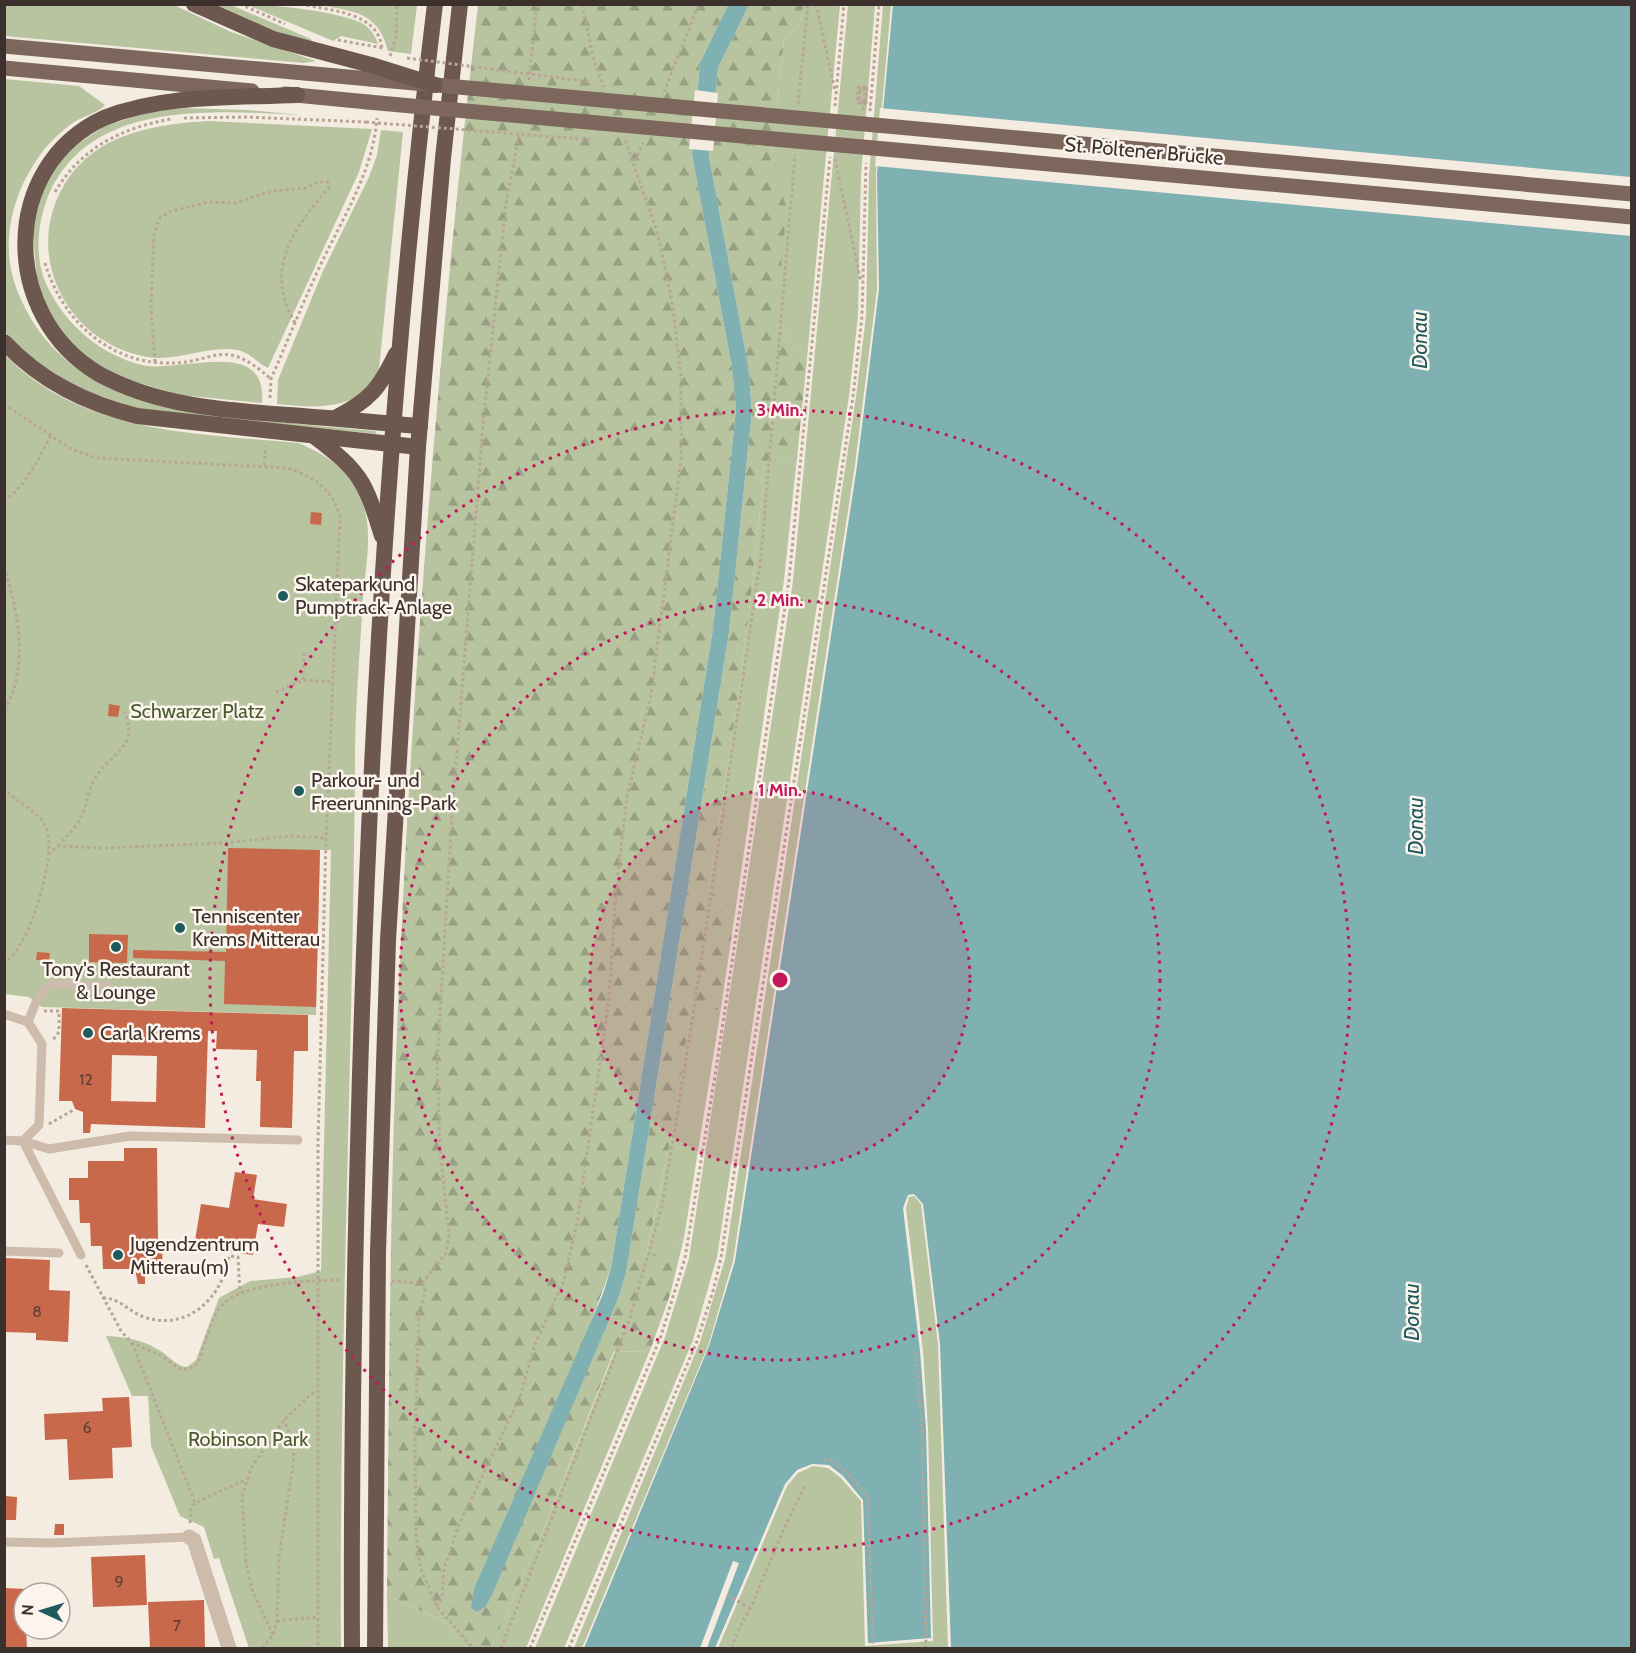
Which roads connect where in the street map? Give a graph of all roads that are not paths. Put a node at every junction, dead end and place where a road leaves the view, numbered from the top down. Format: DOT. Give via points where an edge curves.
graph roads {
  1 [pos="195,4"];
  2 [pos="435,4"];
  3 [pos="460,4"];
  4 [pos="4,46"];
  5 [pos="374,64"];
  6 [pos="4,68"];
  7 [pos="435,85"];
  8 [pos="297,95"];
  9 [pos="1632,194"];
  10 [pos="1632,217"];
  11 [pos="4,342"];
  12 [pos="401,343"];
  13 [pos="335,418"];
  14 [pos="395,424"];
  15 [pos="420,426"];
  16 [pos="314,436"];
  17 [pos="393,445"];
  18 [pos="418,447"];
  19 [pos="385,546"];
  20 [pos="108,986"];
  21 [pos="4,1014"];
  22 [pos="28,1022"];
  23 [pos="4,1140"];
  24 [pos="298,1140"];
  25 [pos="23,1141"];
  26 [pos="4,1251"];
  27 [pos="59,1254"];
  28 [pos="81,1255"];
  29 [pos="189,1537"];
  30 [pos="4,1542"];
  31 [pos="229,1648"];
  32 [pos="352,1648"];
  33 [pos="375,1648"];
  1 -- 5 [label="highway" via="273,39"];
  2 -- 12 [label="highway"];
  3 -- 15 [label="highway"];
  4 -- 5 [label="main road"];
  5 -- 7 [label="highway, bridge"];
  6 -- 8 [label="main road, St. Pöltener Brücke"];
  7 -- 9 [label="main road, St. Pöltener Brücke, bridge" via="658,99"];
  8 -- 10 [label="main road, St. Pöltener Brücke, bridge" via="373,107 652,127"];
  8 -- 13 [label="highway" via="152,104 88,126 57,149 32,183 23,207 18,257 22,281 47,331 78,360 105,377 178,403"];
  11 -- 16 [label="highway" via="44,378 105,408 163,420"];
  12 -- 13 [label="highway" via="376,391"];
  12 -- 14 [label="highway"];
  13 -- 14 [label="highway"];
  14 -- 15 [label="highway"];
  14 -- 17 [label="highway"];
  15 -- 18 [label="highway"];
  16 -- 17 [label="highway"];
  16 -- 19 [label="highway" via="357,473 371,499"];
  17 -- 18 [label="highway"];
  17 -- 19 [label="highway"];
  18 -- 33 [label="highway" via="384,1041"];
  19 -- 32 [label="highway" via="372,762 359,1127"];
  20 -- 22 [label="lane" via="50,984 36,1002"];
  21 -- 22 [label="lane"];
  22 -- 25 [label="lane" via="42,1044 39,1125"];
  23 -- 25 [label="lane"];
  24 -- 25 [label="lane" via="130,1136 49,1149"];
  25 -- 28 [label="lane"];
  26 -- 27 [label="lane"];
  29 -- 30 [label="lane"];
  29 -- 31 [label="street" via="194,1540"];
}
